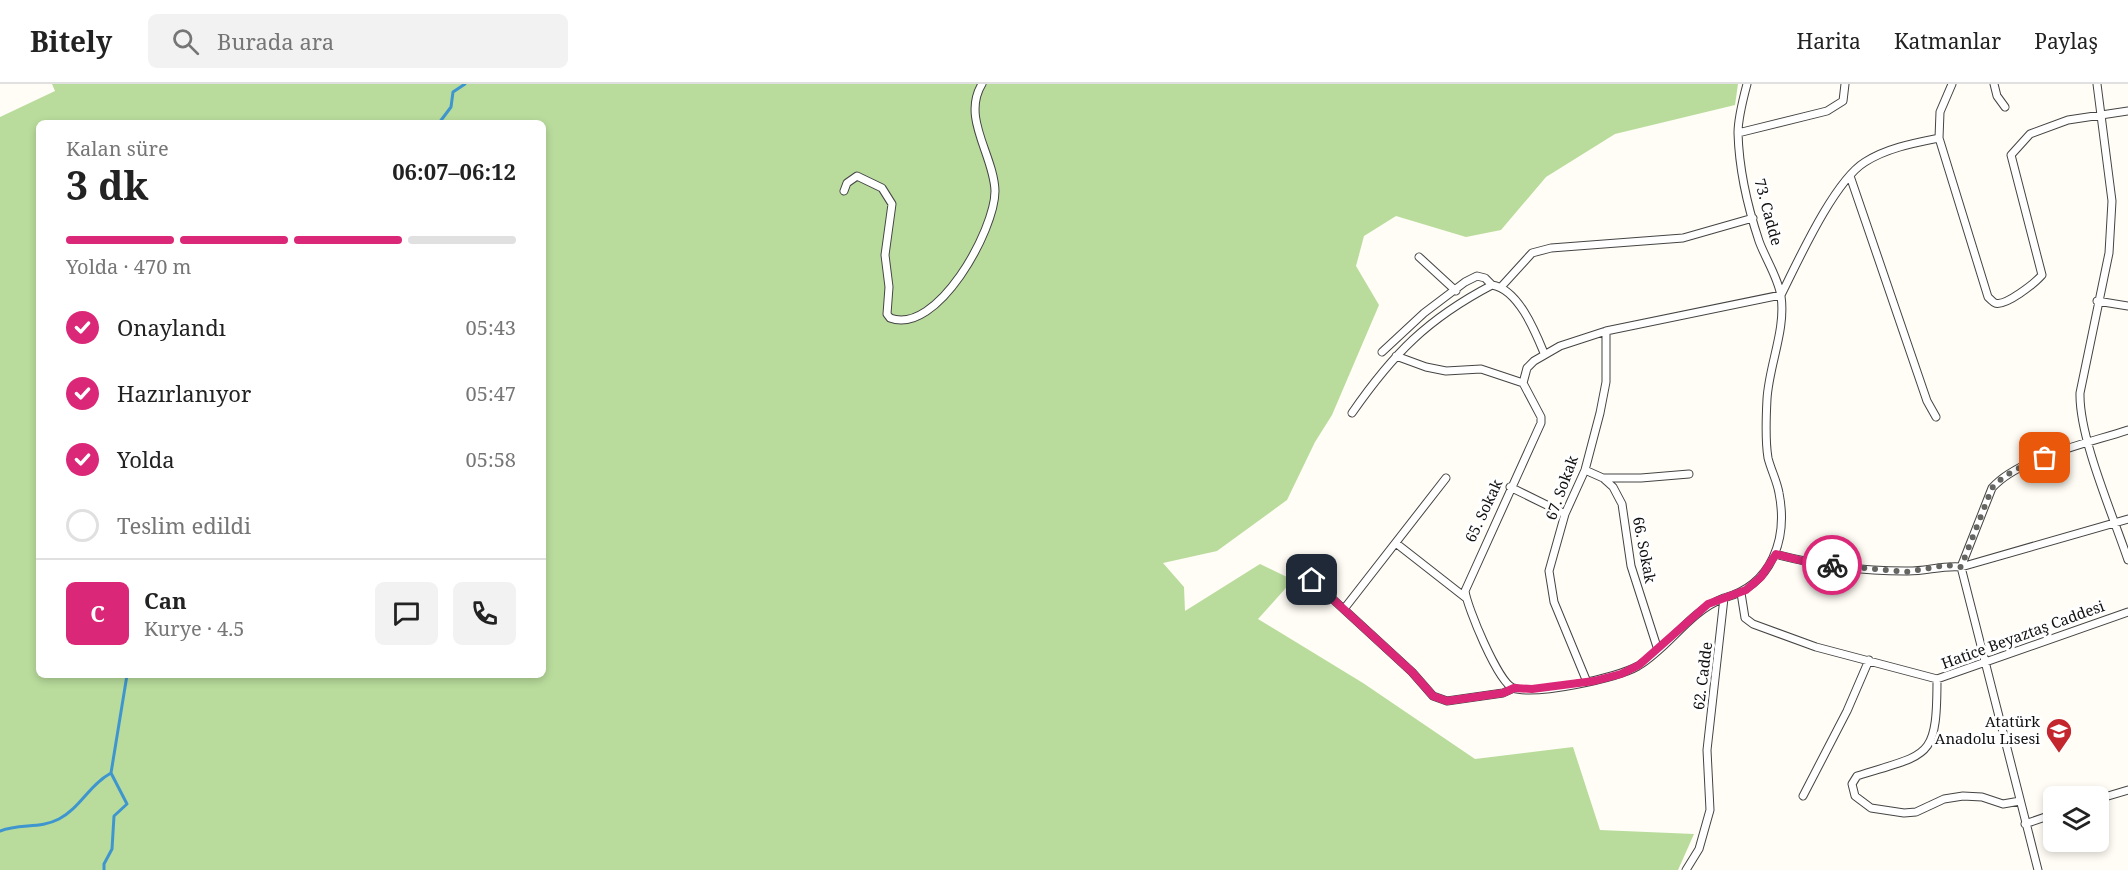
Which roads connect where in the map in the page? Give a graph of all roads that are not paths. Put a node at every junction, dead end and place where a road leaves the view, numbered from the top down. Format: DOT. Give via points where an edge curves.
graph roads {
  1 [pos="982,84"];
  2 [pos="1747,84"];
  3 [pos="1845,84"];
  4 [pos="1952,84"];
  5 [pos="1994,84"];
  6 [pos="2097,84"];
  7 [pos="2005,107"];
  8 [pos="2128,111"];
  9 [pos="2101,115"];
  10 [pos="1738,133"];
  11 [pos="1939,138"];
  12 [pos="1850,176"];
  13 [pos="844,191"];
  14 [pos="1753,218"];
  15 [pos="1419,257"];
  16 [pos="1492,285"];
  17 [pos="1501,287"];
  18 [pos="1456,291"];
  19 [pos="1781,295"];
  20 [pos="2097,301"];
  21 [pos="2128,306"];
  22 [pos="1605,331"];
  23 [pos="1382,352"];
  24 [pos="1544,352"];
  25 [pos="1396,356"];
  26 [pos="1523,383"];
  27 [pos="1352,413"];
  28 [pos="1936,417"];
  29 [pos="2128,430"];
  30 [pos="2089,443"];
  31 [pos="1585,470"];
  32 [pos="1689,474"];
  33 [pos="1446,478"];
  34 [pos="1603,478"];
  35 [pos="1510,487"];
  36 [pos="1565,514"];
  37 [pos="2128,519"];
  38 [pos="2116,524"];
  39 [pos="1398,544"];
  40 [pos="1776,554"];
  41 [pos="2128,560"];
  42 [pos="1961,567"];
  43 [pos="1312,580"];
  44 [pos="1741,593"];
  45 [pos="1466,598"];
  46 [pos="1724,598"];
  47 [pos="1344,609"];
  48 [pos="2128,612"];
  49 [pos="1658,650"];
  50 [pos="1869,660"];
  51 [pos="1987,662"];
  52 [pos="1937,679"];
  53 [pos="1587,682"];
  54 [pos="1514,688"];
  55 [pos="2128,790"];
  56 [pos="1803,796"];
  57 [pos="2109,796"];
  58 [pos="2020,801"];
  59 [pos="2043,818"];
  60 [pos="2025,824"];
  61 [pos="1686,870"];
  62 [pos="2038,870"];
  1 -- 13 [label="street" via="976,94 976,120 993,174 994,204 987,230 971,261 935,304 911,317 890,318 885,255 892,204 882,188 857,176"];
  2 -- 10 [label="street"];
  3 -- 10 [label="street" via="1843,101 1827,111"];
  4 -- 11 [label="street" via="1940,112"];
  5 -- 7 [label="street"];
  6 -- 9 [label="street"];
  8 -- 9 [label="street"];
  9 -- 11 [label="street" via="2068,120 2030,134 2012,155 2042,275 2002,304 1988,297"];
  9 -- 20 [label="street" via="2112,201 2109,253"];
  10 -- 14 [label="street, 73. Cadde"];
  11 -- 12 [label="street" via="1878,154"];
  12 -- 19 [label="street" via="1821,219"];
  12 -- 28 [label="street" via="1927,401"];
  14 -- 17 [label="street" via="1683,238 1576,244 1541,250 1532,253"];
  14 -- 19 [label="street, 73. Cadde"];
  15 -- 18 [label="street"];
  16 -- 17 [label="street"];
  16 -- 18 [label="street" via="1477,276"];
  16 -- 25 [label="street" via="1439,316"];
  17 -- 24 [label="street" via="1533,328"];
  18 -- 23 [label="street" via="1411,324"];
  19 -- 22 [label="street"];
  19 -- 40 [label="street" via="1767,398 1768,458 1780,496"];
  20 -- 21 [label="street"];
  20 -- 30 [label="street" via="2080,393"];
  22 -- 24 [label="street"];
  22 -- 31 [label="street, 67. Sokak" via="1606,382"];
  24 -- 26 [label="street" via="1527,368"];
  25 -- 26 [label="street" via="1446,371 1480,369"];
  25 -- 27 [label="street"];
  26 -- 35 [label="street, 65. Sokak" via="1541,423"];
  29 -- 30 [label="street"];
  30 -- 38 [label="street"];
  30 -- 42 [label="street" via="2023,465 2000,478 1992,488"];
  31 -- 34 [label="street, 66. Sokak"];
  31 -- 36 [label="street, 67. Sokak"];
  32 -- 34 [label="street"];
  33 -- 39 [label="street"];
  34 -- 49 [label="street, 66. Sokak" via="1613,486 1622,504 1631,566"];
  35 -- 36 [label="street"];
  35 -- 45 [label="street, 65. Sokak" via="1468,579"];
  36 -- 53 [label="street, 67. Sokak" via="1549,578 1557,612"];
  37 -- 38 [label="street"];
  38 -- 41 [label="street"];
  38 -- 42 [label="street"];
  39 -- 45 [label="street"];
  39 -- 47 [label="street"];
  40 -- 42 [label="street" via="1863,569 1906,572 1947,565"];
  40 -- 44 [label="street" via="1761,577"];
  42 -- 51 [label="street"];
  43 -- 47 [label="street"];
  44 -- 46 [label="street"];
  44 -- 50 [label="street, Hatice Beyaztaş Caddesi" via="1745,618 1753,624 1816,647"];
  45 -- 54 [label="street" via="1499,676"];
  46 -- 49 [label="street" via="1693,615"];
  46 -- 61 [label="street, 62. Cadde" via="1707,750 1710,810 1699,849"];
  47 -- 54 [label="street" via="1433,696 1447,701"];
  48 -- 51 [label="street, Hatice Beyaztaş Caddesi"];
  49 -- 53 [label="street" via="1621,674"];
  50 -- 52 [label="street, Hatice Beyaztaş Caddesi"];
  50 -- 56 [label="street"];
  51 -- 52 [label="street, Hatice Beyaztaş Caddesi"];
  51 -- 58 [label="street"];
  52 -- 58 [label="street" via="1937,718 1927,749 1857,776 1852,784 1855,796 1871,808 1904,813 1963,796 1982,796 2003,804"];
  53 -- 54 [label="street"];
  55 -- 57 [label="street"];
  58 -- 60 [label="street"];
  59 -- 60 [label="street"];
  60 -- 62 [label="street"];
}
